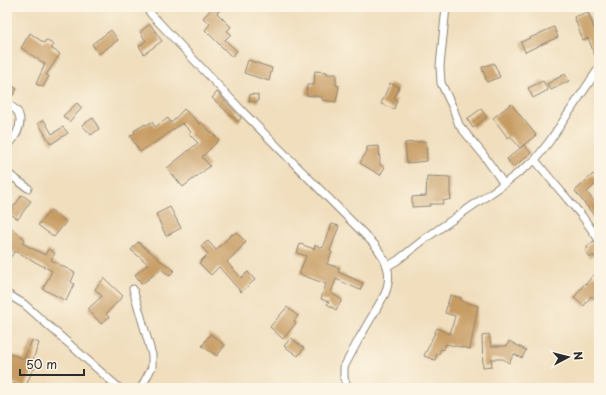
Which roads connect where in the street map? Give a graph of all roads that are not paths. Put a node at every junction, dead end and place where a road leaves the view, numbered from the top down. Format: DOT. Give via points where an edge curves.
graph roads {
  1 [pos="146,7"];
  2 [pos="446,7"];
  3 [pos="599,68"];
  4 [pos="7,104"];
  5 [pos="7,148"];
  6 [pos="535,160"];
  7 [pos="7,173"];
  8 [pos="504,184"];
  9 [pos="28,188"];
  10 [pos="599,240"];
  11 [pos="388,266"];
  12 [pos="133,289"];
  13 [pos="7,294"];
  14 [pos="119,388"];
  15 [pos="141,388"];
  16 [pos="348,388"];
  1 -- 11 [label="street" via="244,113 375,245"];
  2 -- 8 [label="street" via="440,66 441,83 459,125"];
  3 -- 6 [label="street"];
  4 -- 5 [label="street" via="19,114 20,126"];
  6 -- 8 [label="street"];
  6 -- 10 [label="street"];
  7 -- 9 [label="street"];
  8 -- 11 [label="street"];
  11 -- 16 [label="street" via="389,280 385,294 344,367 344,378"];
  12 -- 15 [label="street" via="152,355 152,367"];
  13 -- 14 [label="street" via="24,304"];
}
